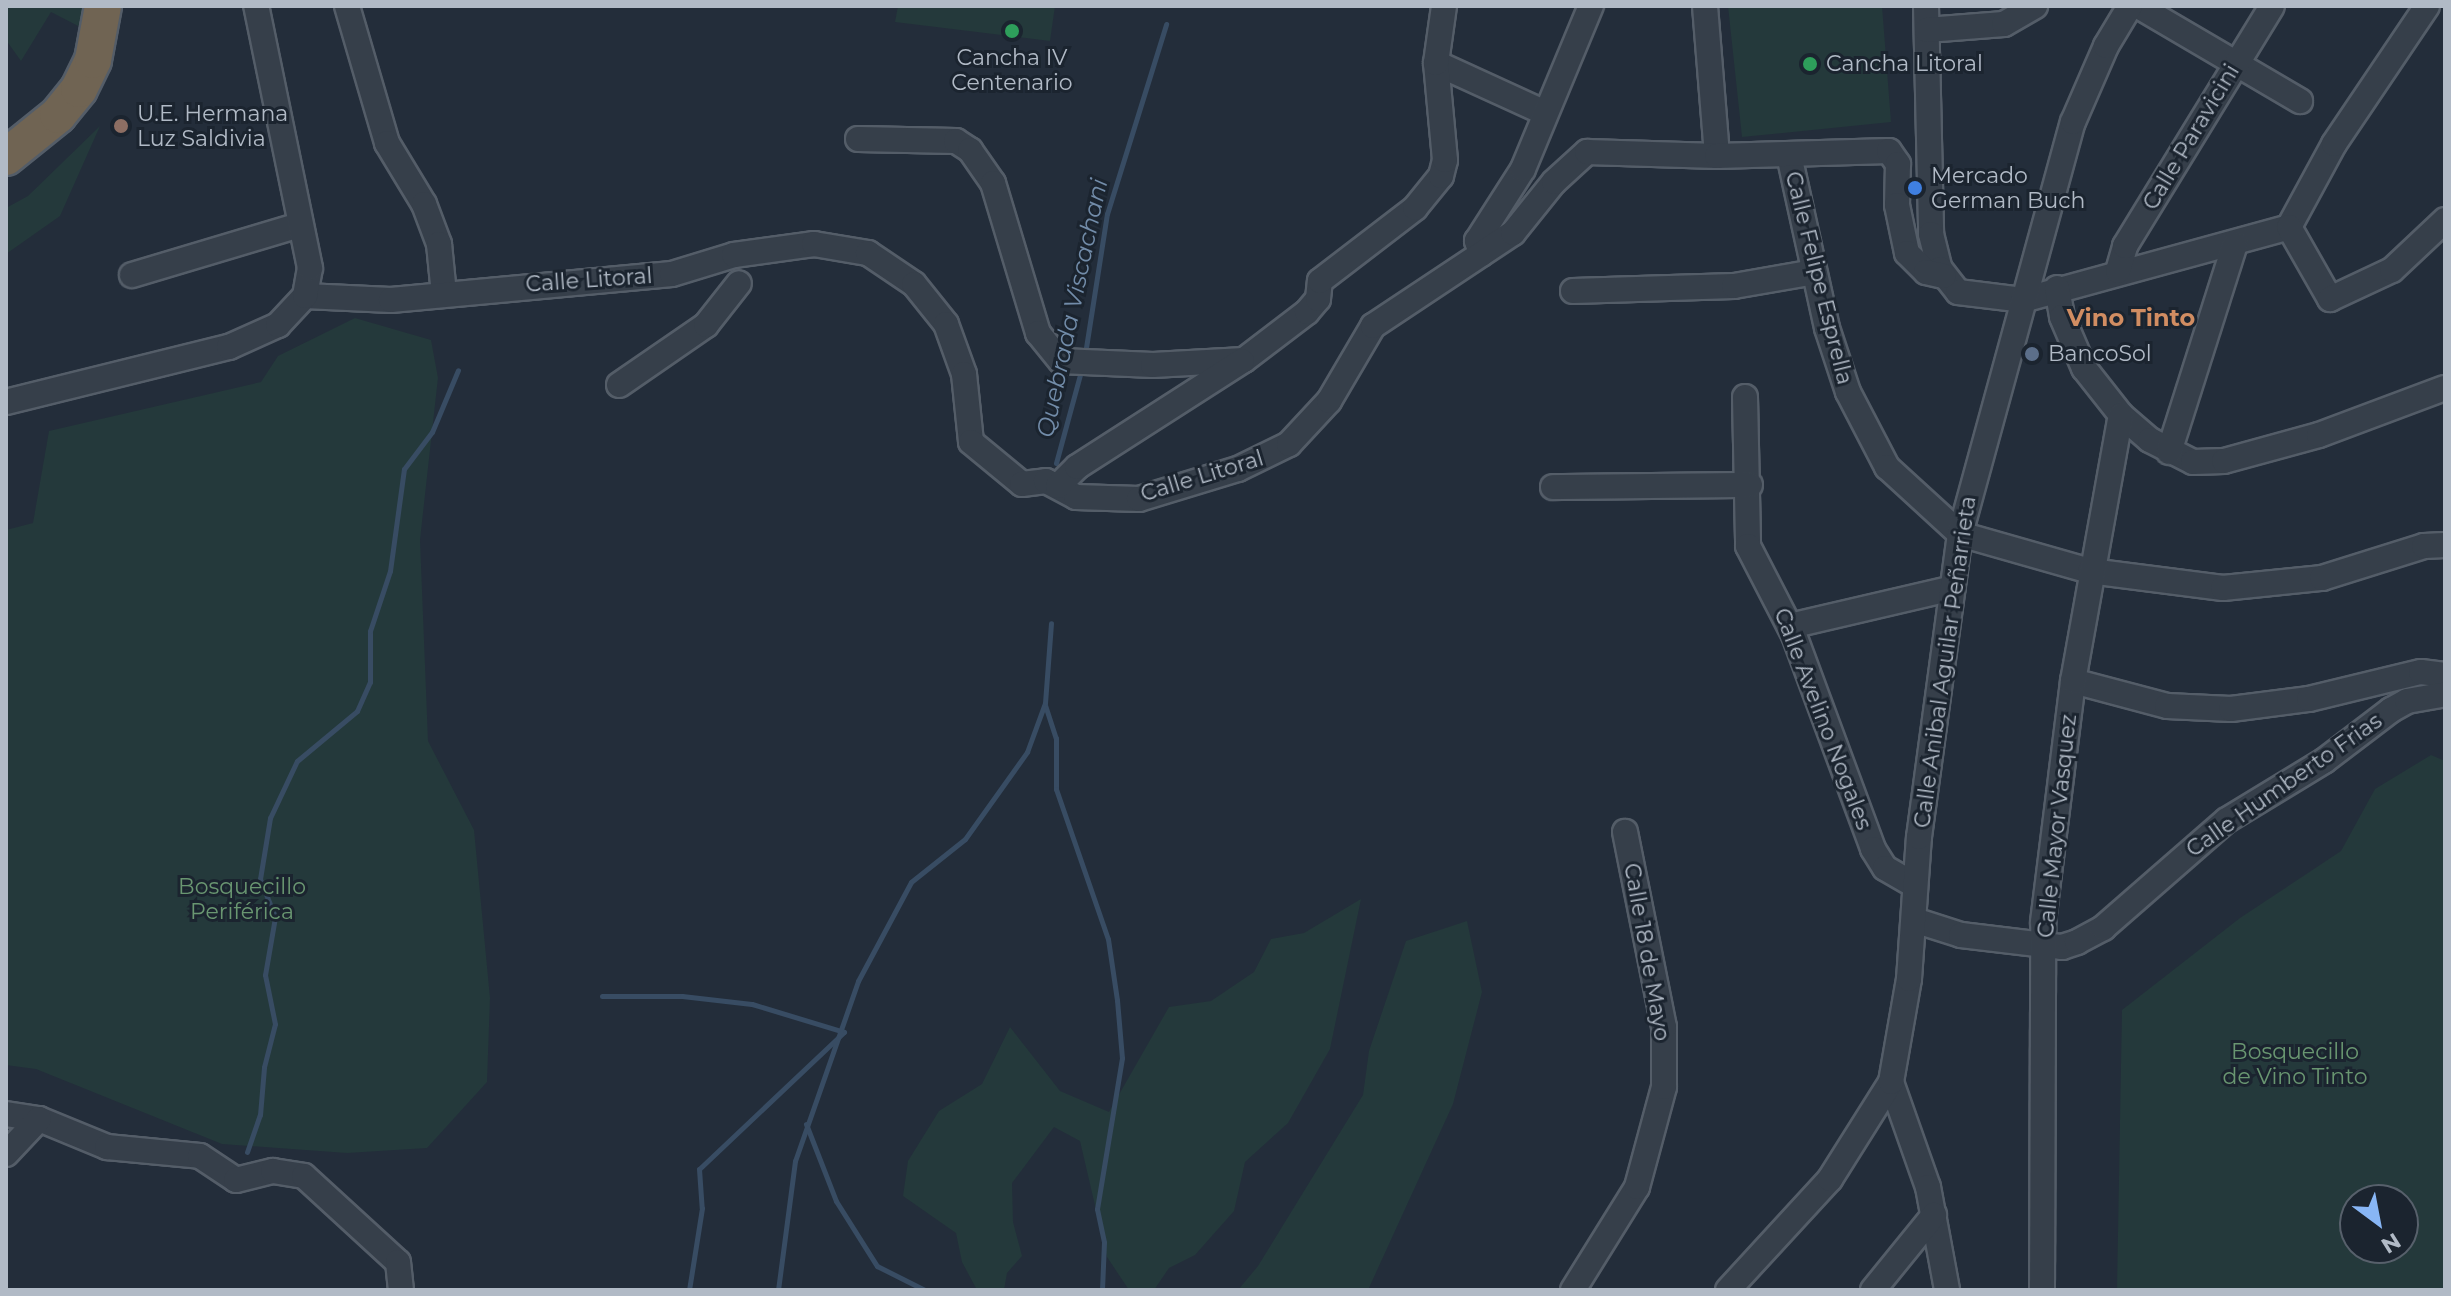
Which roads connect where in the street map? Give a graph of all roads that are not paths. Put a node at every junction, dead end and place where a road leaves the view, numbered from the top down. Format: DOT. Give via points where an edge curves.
graph roads {
  1 [pos="103,6"];
  2 [pos="256,6"];
  3 [pos="347,6"];
  4 [pos="1444,6"];
  5 [pos="1591,6"];
  6 [pos="1705,6"];
  7 [pos="2035,6"];
  8 [pos="2130,6"];
  9 [pos="2138,6"];
  10 [pos="2272,6"];
  11 [pos="2427,6"];
  12 [pos="1926,18"];
  13 [pos="1436,63"];
  14 [pos="2237,63"];
  15 [pos="2300,101"];
  16 [pos="1545,113"];
  17 [pos="858,139"];
  18 [pos="1789,155"];
  19 [pos="1717,156"];
  20 [pos="6,157"];
  21 [pos="2445,220"];
  22 [pos="300,225"];
  23 [pos="2289,227"];
  24 [pos="2235,244"];
  25 [pos="1481,254"];
  26 [pos="2118,271"];
  27 [pos="1814,272"];
  28 [pos="132,275"];
  29 [pos="1944,276"];
  30 [pos="739,283"];
  31 [pos="2057,288"];
  32 [pos="1573,291"];
  33 [pos="444,294"];
  34 [pos="305,296"];
  35 [pos="2023,300"];
  36 [pos="1244,360"];
  37 [pos="619,385"];
  38 [pos="2445,388"];
  39 [pos="1745,397"];
  40 [pos="6,402"];
  41 [pos="2121,415"];
  42 [pos="2169,452"];
  43 [pos="1750,485"];
  44 [pos="1058,486"];
  45 [pos="1553,487"];
  46 [pos="1960,534"];
  47 [pos="2445,545"];
  48 [pos="2090,571"];
  49 [pos="1953,588"];
  50 [pos="1790,626"];
  51 [pos="2445,675"];
  52 [pos="2073,681"];
  53 [pos="2445,694"];
  54 [pos="1625,832"];
  55 [pos="1914,885"];
  56 [pos="1914,920"];
  57 [pos="2044,945"];
  58 [pos="1891,1082"];
  59 [pos="6,1114"];
  60 [pos="39,1119"];
  61 [pos="6,1154"];
  62 [pos="1934,1215"];
  63 [pos="1729,1289"];
  64 [pos="401,1290"];
  65 [pos="1573,1290"];
  66 [pos="1873,1290"];
  67 [pos="1947,1290"];
  68 [pos="2042,1290"];
  1 -- 20 [label="highway" via="93,60 79,89 58,115"];
  2 -- 22 [label="street"];
  3 -- 33 [label="street" via="387,143 424,204 439,244"];
  4 -- 13 [label="street"];
  5 -- 16 [label="street"];
  6 -- 19 [label="street"];
  7 -- 12 [label="street" via="2004,24"];
  8 -- 35 [label="street, Calle Anibal Aguilar Peñarrieta" via="2073,122"];
  9 -- 14 [label="street"];
  10 -- 14 [label="street, Calle Paravicini"];
  11 -- 23 [label="street" via="2334,144"];
  12 -- 29 [label="street" via="1931,234"];
  13 -- 16 [label="street"];
  13 -- 36 [label="street" via="1445,160 1441,176 1415,208 1320,281 1318,299 1307,312"];
  14 -- 15 [label="street"];
  14 -- 26 [label="street, Calle Paravicini" via="2125,246"];
  16 -- 25 [label="street" via="1523,169 1477,241"];
  17 -- 36 [label="street" via="956,141 970,150 985,167 1001,203 1007,241 1038,333 1061,361 1153,365"];
  18 -- 19 [label="street, Calle Litoral"];
  18 -- 27 [label="street, Calle Felipe Esprella"];
  18 -- 29 [label="street, Calle Litoral" via="1889,151 1898,164 1897,205 1907,253 1926,272"];
  19 -- 25 [label="street, Calle Litoral" via="1587,152 1554,182 1513,233"];
  21 -- 23 [label="street" via="2392,270 2330,299"];
  22 -- 28 [label="street"];
  22 -- 34 [label="street" via="310,268"];
  23 -- 24 [label="street"];
  24 -- 26 [label="street"];
  24 -- 42 [label="street"];
  25 -- 44 [label="street, Calle Litoral" via="1373,326 1320,412 1267,458 1139,499 1076,497"];
  26 -- 31 [label="street"];
  27 -- 32 [label="street" via="1734,286"];
  27 -- 46 [label="street, Calle Felipe Esprella" via="1848,392 1887,467"];
  29 -- 35 [label="street" via="1958,292 1972,297"];
  30 -- 37 [label="street" via="706,325"];
  31 -- 35 [label="street"];
  31 -- 41 [label="street" via="2066,328 2084,368"];
  33 -- 34 [label="street, Calle Litoral" via="358,300"];
  33 -- 44 [label="street, Calle Litoral" via="672,274 734,255 814,244 868,253 914,284 946,324 964,374 971,442 1022,484 1046,481"];
  34 -- 40 [label="street" via="278,325 229,347"];
  35 -- 46 [label="street, Calle Anibal Aguilar Peñarrieta"];
  36 -- 44 [label="street" via="1077,467"];
  38 -- 42 [label="street" via="2319,435 2224,461 2193,462"];
  39 -- 43 [label="street, Calle Avelino Nogales"];
  41 -- 42 [label="street"];
  41 -- 48 [label="street, Calle Mayor Vasquez"];
  43 -- 45 [label="street"];
  43 -- 50 [label="street, Calle Avelino Nogales" via="1748,546"];
  46 -- 48 [label="street, Calle Felipe Esprella"];
  46 -- 49 [label="street, Calle Anibal Aguilar Peñarrieta"];
  47 -- 48 [label="street, Calle Felipe Esprella" via="2276,586 2223,588"];
  48 -- 52 [label="street, Calle Mayor Vasquez"];
  49 -- 50 [label="street"];
  49 -- 55 [label="street, Calle Anibal Aguilar Peñarrieta"];
  50 -- 55 [label="street, Calle Avelino Nogales" via="1873,849 1885,868"];
  51 -- 52 [label="street" via="2421,672 2309,699 2231,709 2167,706"];
  52 -- 57 [label="street, Calle Mayor Vasquez"];
  53 -- 57 [label="street, Calle Humberto Frias" via="2391,710 2324,761 2205,835 2103,928 2062,947"];
  54 -- 65 [label="street, Calle 18 de Mayo" via="1664,1027 1664,1087 1637,1187"];
  55 -- 56 [label="street, Calle Anibal Aguilar Peñarrieta"];
  56 -- 57 [label="street, Calle Humberto Frias" via="1961,935"];
  56 -- 58 [label="street, Calle Anibal Aguilar Peñarrieta"];
  57 -- 68 [label="street, Calle Mayor Vasquez"];
  58 -- 62 [label="street"];
  58 -- 63 [label="street, Calle Anibal Aguilar Peñarrieta" via="1830,1179"];
  59 -- 60 [label="street"];
  60 -- 61 [label="street"];
  60 -- 64 [label="street" via="107,1147 200,1156 236,1180 273,1171 304,1176 398,1262"];
  62 -- 66 [label="street"];
  62 -- 67 [label="street"];
}
